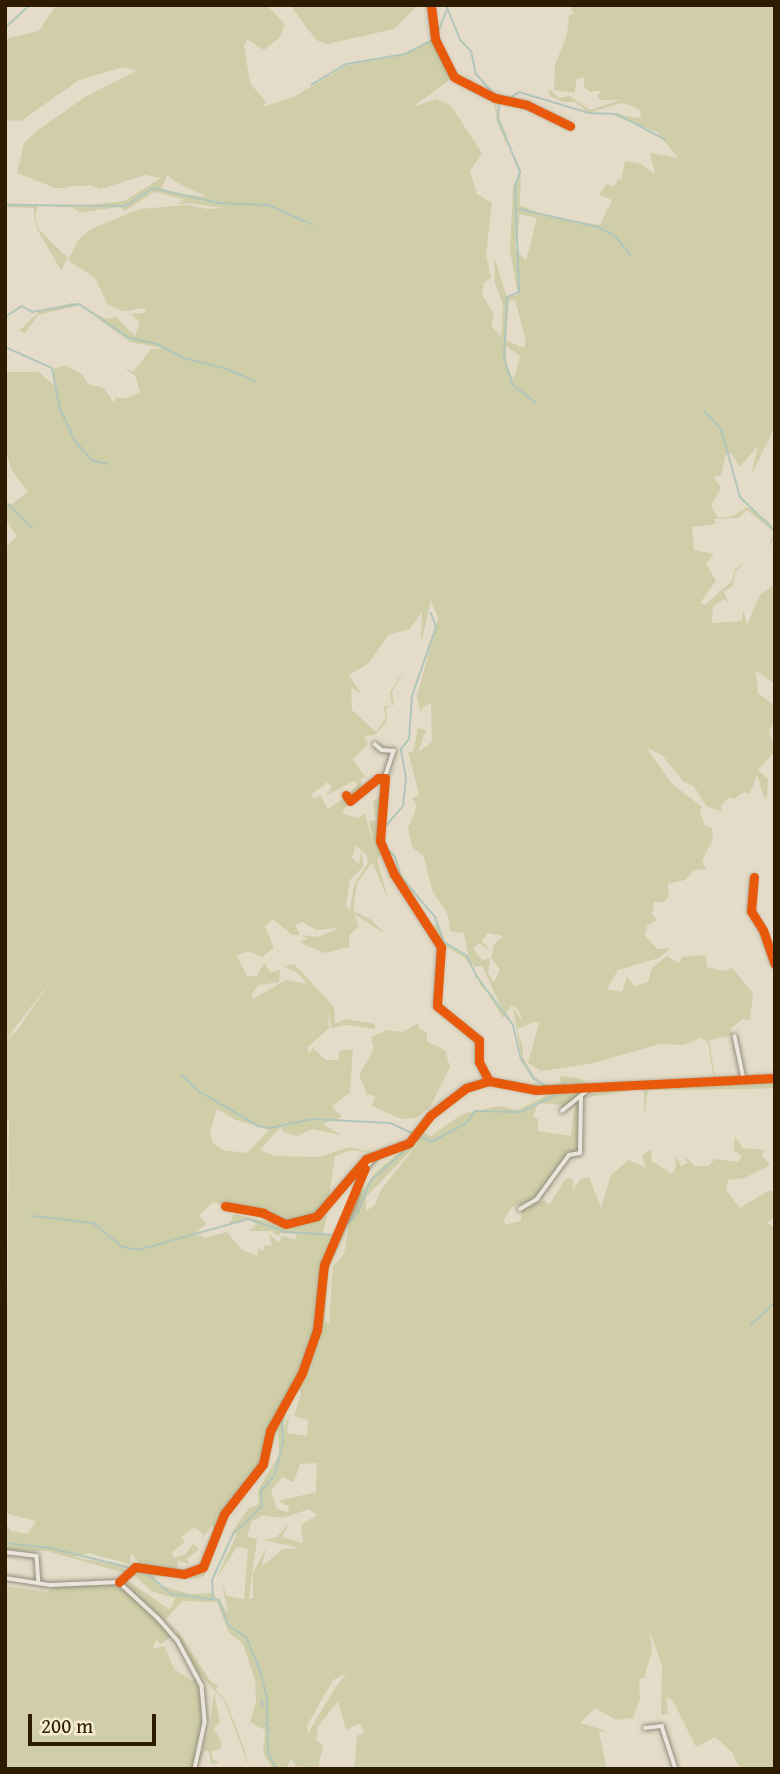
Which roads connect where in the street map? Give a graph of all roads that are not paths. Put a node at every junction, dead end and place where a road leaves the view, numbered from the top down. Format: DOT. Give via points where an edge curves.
graph roads {
  1 [pos="431,5"];
  2 [pos="570,126"];
  3 [pos="375,744"];
  4 [pos="385,778"];
  5 [pos="346,795"];
  6 [pos="754,877"];
  7 [pos="775,964"];
  8 [pos="735,1037"];
  9 [pos="775,1078"];
  10 [pos="744,1079"];
  11 [pos="489,1081"];
  12 [pos="589,1089"];
  13 [pos="580,1097"];
  14 [pos="562,1111"];
  15 [pos="380,1154"];
  16 [pos="225,1206"];
  17 [pos="520,1209"];
  18 [pos="5,1552"];
  19 [pos="5,1578"];
  20 [pos="39,1582"];
  21 [pos="119,1582"];
  22 [pos="645,1728"];
  23 [pos="195,1769"];
  24 [pos="676,1769"];
  1 -- 2 [label="street" via="435,39 454,77"];
  3 -- 4 [label="street" via="394,751"];
  4 -- 5 [label="street" via="377,778 350,801"];
  4 -- 11 [label="street" via="380,841 394,874 441,947 437,1007 479,1040 479,1062"];
  6 -- 7 [label="street" via="751,911"];
  8 -- 10 [label="street"];
  9 -- 10 [label="street"];
  10 -- 12 [label="street" via="601,1084"];
  11 -- 12 [label="street" via="526,1090"];
  11 -- 15 [label="street" via="466,1088 431,1115 409,1143"];
  12 -- 13 [label="street"];
  13 -- 14 [label="street"];
  13 -- 17 [label="street" via="580,1153 569,1155 537,1199"];
  15 -- 16 [label="street" via="366,1160 323,1212 306,1220 283,1223 263,1213"];
  15 -- 21 [label="street" via="362,1172 354,1203 328,1255 317,1329 302,1373 268,1436 265,1458 225,1514 204,1567 184,1574 135,1567"];
  18 -- 20 [label="street" via="37,1556"];
  19 -- 20 [label="street"];
  20 -- 21 [label="street"];
  21 -- 23 [label="street" via="169,1630 199,1679 205,1716"];
  22 -- 24 [label="street" via="662,1726"];
}
